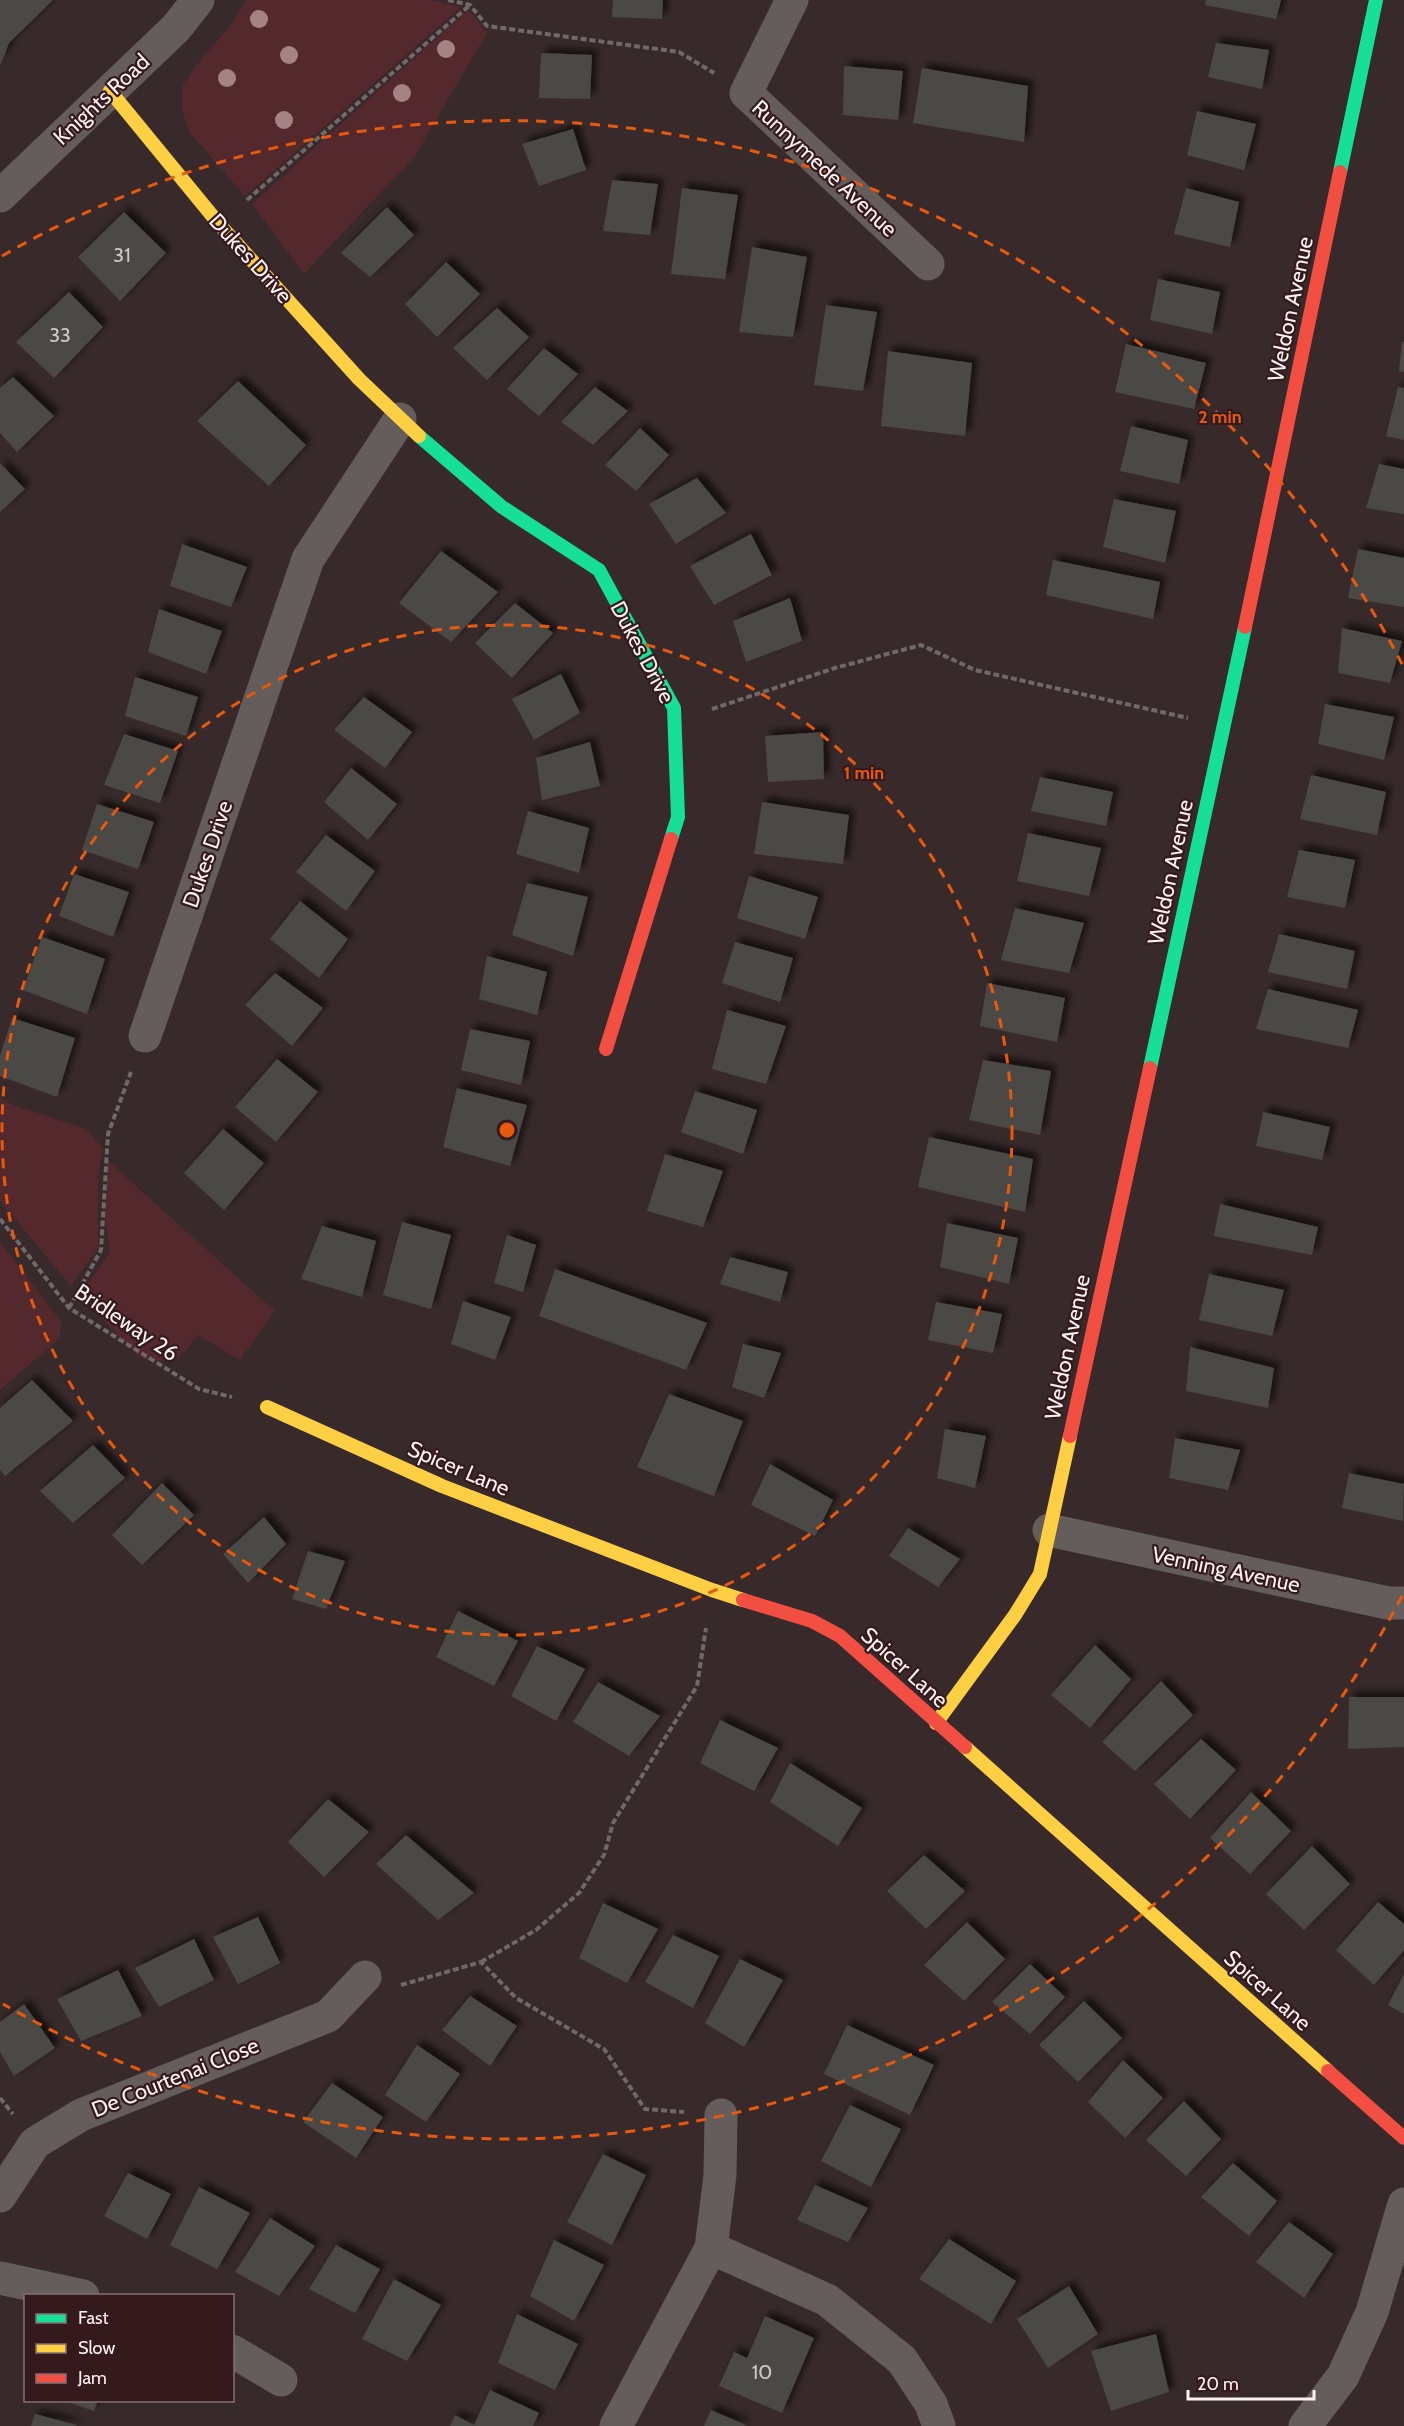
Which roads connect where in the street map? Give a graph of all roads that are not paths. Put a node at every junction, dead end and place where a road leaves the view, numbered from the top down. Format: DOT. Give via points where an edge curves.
graph roads {
  1 [pos="198,0"];
  2 [pos="792,0"];
  3 [pos="1376,0"];
  4 [pos="110,91"];
  5 [pos="0,196"];
  6 [pos="928,264"];
  7 [pos="400,419"];
  8 [pos="145,1036"];
  9 [pos="606,1049"];
  10 [pos="267,1407"];
  11 [pos="1049,1530"];
  12 [pos="1404,1603"];
  13 [pos="936,1724"];
  14 [pos="365,1977"];
  15 [pos="721,2115"];
  16 [pos="1404,2138"];
  17 [pos="0,2196"];
  18 [pos="1404,2204"];
  19 [pos="711,2248"];
  20 [pos="0,2278"];
  21 [pos="78,2294"];
  22 [pos="234,2352"];
  23 [pos="281,2380"];
  24 [pos="616,2426"];
  25 [pos="939,2426"];
  26 [pos="1305,2426"];
  1 -- 4 [label="street, Knights Road" via="176,28"];
  2 -- 6 [label="street, Runnymede Avenue" via="746,93"];
  3 -- 11 [label="street, Weldon Avenue" via="1224,726"];
  4 -- 5 [label="street, Knights Road"];
  4 -- 7 [label="street, Dukes Drive" via="219,224"];
  7 -- 8 [label="street, Dukes Drive" via="308,559"];
  7 -- 9 [label="street, Dukes Drive" via="502,507 599,570 674,708 678,817"];
  10 -- 13 [label="street, Spicer Lane" via="442,1486 712,1590 812,1621 840,1636"];
  11 -- 12 [label="street, Venning Avenue" via="1388,1603"];
  11 -- 13 [label="street, Weldon Avenue" via="1040,1574"];
  13 -- 16 [label="street, Spicer Lane"];
  14 -- 17 [label="street, De Courtenai Close" via="328,2016 81,2115 35,2143"];
  15 -- 19 [label="street" via="720,2175"];
  18 -- 26 [label="street" via="1372,2312 1343,2376"];
  19 -- 24 [label="street"];
  19 -- 25 [label="street" via="827,2300 902,2360 931,2403"];
  20 -- 21 [label="street"];
  22 -- 23 [label="street"];
}
